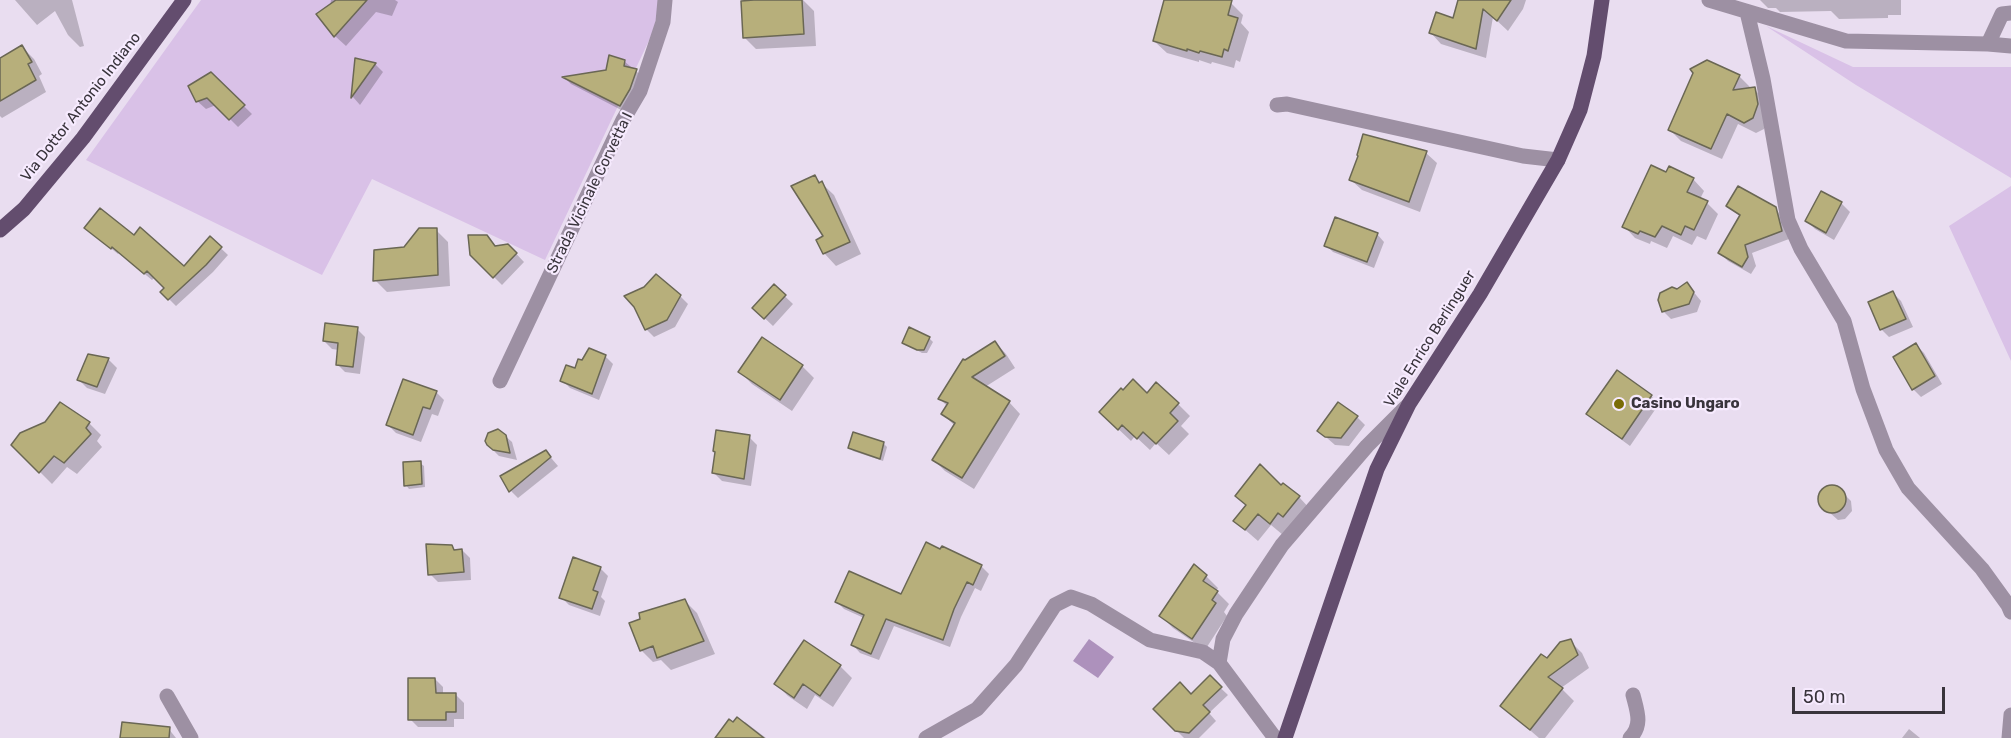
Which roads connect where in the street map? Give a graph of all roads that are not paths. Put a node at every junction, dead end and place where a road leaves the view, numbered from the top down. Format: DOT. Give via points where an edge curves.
graph roads {
  1 [pos="184,0"];
  2 [pos="665,0"];
  3 [pos="1602,0"];
  4 [pos="1708,0"];
  5 [pos="1747,12"];
  6 [pos="2011,13"];
  7 [pos="1988,44"];
  8 [pos="2011,46"];
  9 [pos="1277,105"];
  10 [pos="1558,160"];
  11 [pos="0,230"];
  12 [pos="500,381"];
  13 [pos="1409,405"];
  14 [pos="2011,612"];
  15 [pos="1219,663"];
  16 [pos="1633,695"];
  17 [pos="167,696"];
  18 [pos="2011,715"];
  19 [pos="190,738"];
  20 [pos="926,738"];
  21 [pos="1275,738"];
  22 [pos="1285,738"];
  23 [pos="1630,738"];
  24 [pos="2009,738"];
  1 -- 11 [label="main road, Via Dottor Antonio Indiano" via="83,138 24,209"];
  2 -- 12 [label="street, Strada Vicinale Corvetta I" via="663,22 640,91"];
  3 -- 10 [label="main road, Viale Enrico Berlinguer" via="1594,56 1580,110"];
  4 -- 5 [label="street"];
  5 -- 7 [label="street" via="1846,41"];
  5 -- 14 [label="street" via="1788,220 1844,321 1886,450 1908,488 1982,569"];
  6 -- 7 [label="street" via="2002,14"];
  7 -- 8 [label="street"];
  9 -- 10 [label="street"];
  10 -- 13 [label="main road, Viale Enrico Berlinguer"];
  13 -- 15 [label="street" via="1367,446 1282,545 1236,614 1223,639"];
  13 -- 22 [label="main road, Viale Enrico Berlinguer" via="1377,469"];
  15 -- 20 [label="street" via="1203,652 1150,640 1091,604 1071,597 1055,605 1016,665 977,709"];
  15 -- 21 [label="street"];
  16 -- 23 [label="street" via="1639,721"];
  17 -- 19 [label="street"];
  18 -- 24 [label="street"];
}
